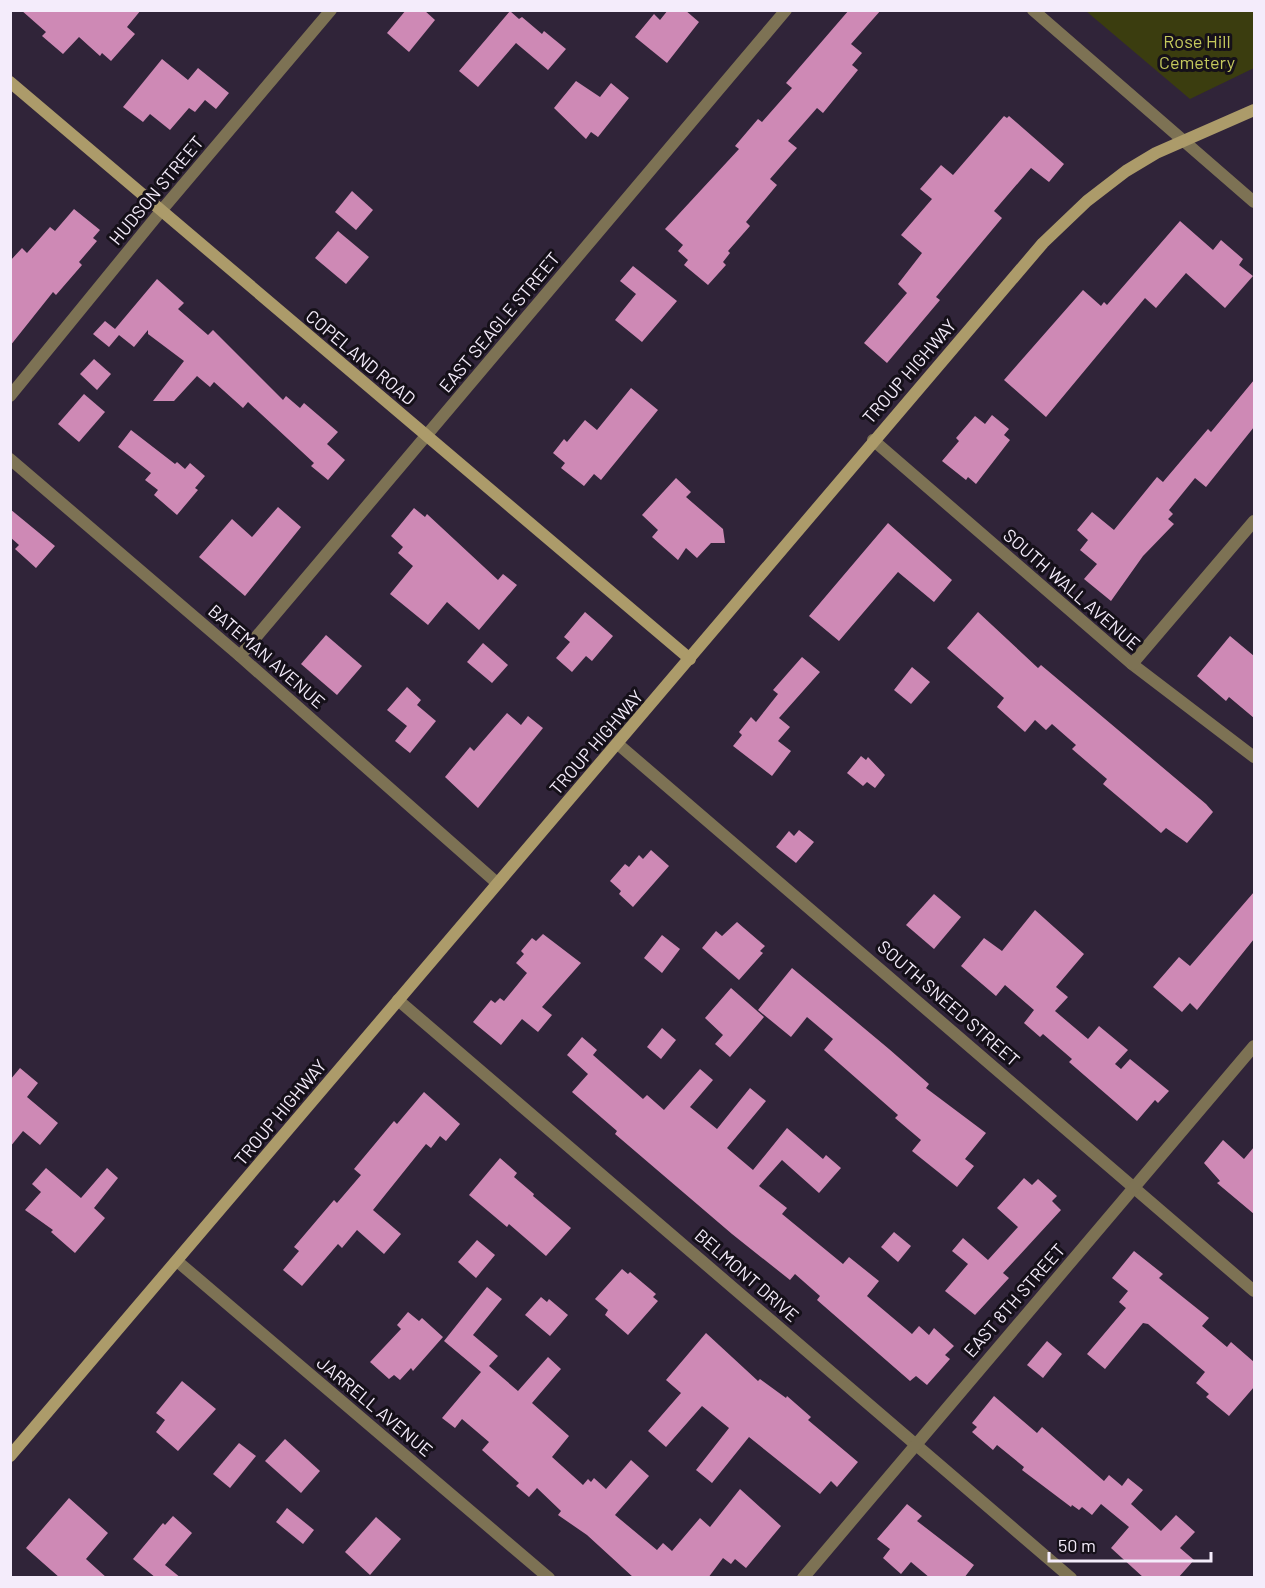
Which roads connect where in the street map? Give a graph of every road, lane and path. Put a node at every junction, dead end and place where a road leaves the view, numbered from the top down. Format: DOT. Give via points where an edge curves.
graph roads {
  1 [pos="331,10"];
  2 [pos="786,10"];
  3 [pos="1033,10"];
  4 [pos="10,82"];
  5 [pos="1254,110"];
  6 [pos="1184,142"];
  7 [pos="1254,202"];
  8 [pos="161,210"];
  9 [pos="10,396"];
  10 [pos="426,436"];
  11 [pos="873,440"];
  12 [pos="10,459"];
  13 [pos="1254,521"];
  14 [pos="240,656"];
  15 [pos="690,659"];
  16 [pos="1132,664"];
  17 [pos="619,745"];
  18 [pos="1254,757"];
  19 [pos="497,883"];
  20 [pos="398,1000"];
  21 [pos="1254,1046"];
  22 [pos="1135,1186"];
  23 [pos="177,1261"];
  24 [pos="1254,1291"];
  25 [pos="915,1443"];
  26 [pos="10,1456"];
  27 [pos="549,1578"];
  28 [pos="802,1578"];
  29 [pos="1071,1578"];
  1 -- 8 [label="street, HUDSON STREET"];
  2 -- 10 [label="street, EAST SEAGLE STREET"];
  3 -- 6 [label="street"];
  4 -- 8 [label="main road, COPELAND ROAD"];
  5 -- 6 [label="main road, TROUP HIGHWAY"];
  6 -- 7 [label="street"];
  6 -- 11 [label="main road, TROUP HIGHWAY" via="1136,165 1087,201 1043,243"];
  8 -- 9 [label="street, HUDSON STREET"];
  8 -- 10 [label="main road, COPELAND ROAD"];
  10 -- 14 [label="street, EAST SEAGLE STREET"];
  10 -- 15 [label="main road, COPELAND ROAD"];
  11 -- 15 [label="main road, TROUP HIGHWAY"];
  11 -- 16 [label="street, SOUTH WALL AVENUE"];
  12 -- 14 [label="street, BATEMAN AVENUE"];
  13 -- 16 [label="street"];
  14 -- 19 [label="street, BATEMAN AVENUE"];
  15 -- 17 [label="main road, TROUP HIGHWAY"];
  16 -- 18 [label="street, SOUTH WALL AVENUE"];
  17 -- 19 [label="main road, TROUP HIGHWAY"];
  17 -- 22 [label="street, SOUTH SNEED STREET"];
  19 -- 20 [label="main road, TROUP HIGHWAY"];
  20 -- 23 [label="main road, TROUP HIGHWAY"];
  20 -- 25 [label="street, BELMONT DRIVE"];
  21 -- 22 [label="street, EAST 8TH STREET"];
  22 -- 24 [label="street, SOUTH SNEED STREET"];
  22 -- 25 [label="street, EAST 8TH STREET"];
  23 -- 26 [label="main road, TROUP HIGHWAY"];
  23 -- 27 [label="street, JARRELL AVENUE"];
  25 -- 28 [label="street, EAST 8TH STREET"];
  25 -- 29 [label="street, BELMONT DRIVE"];
}
